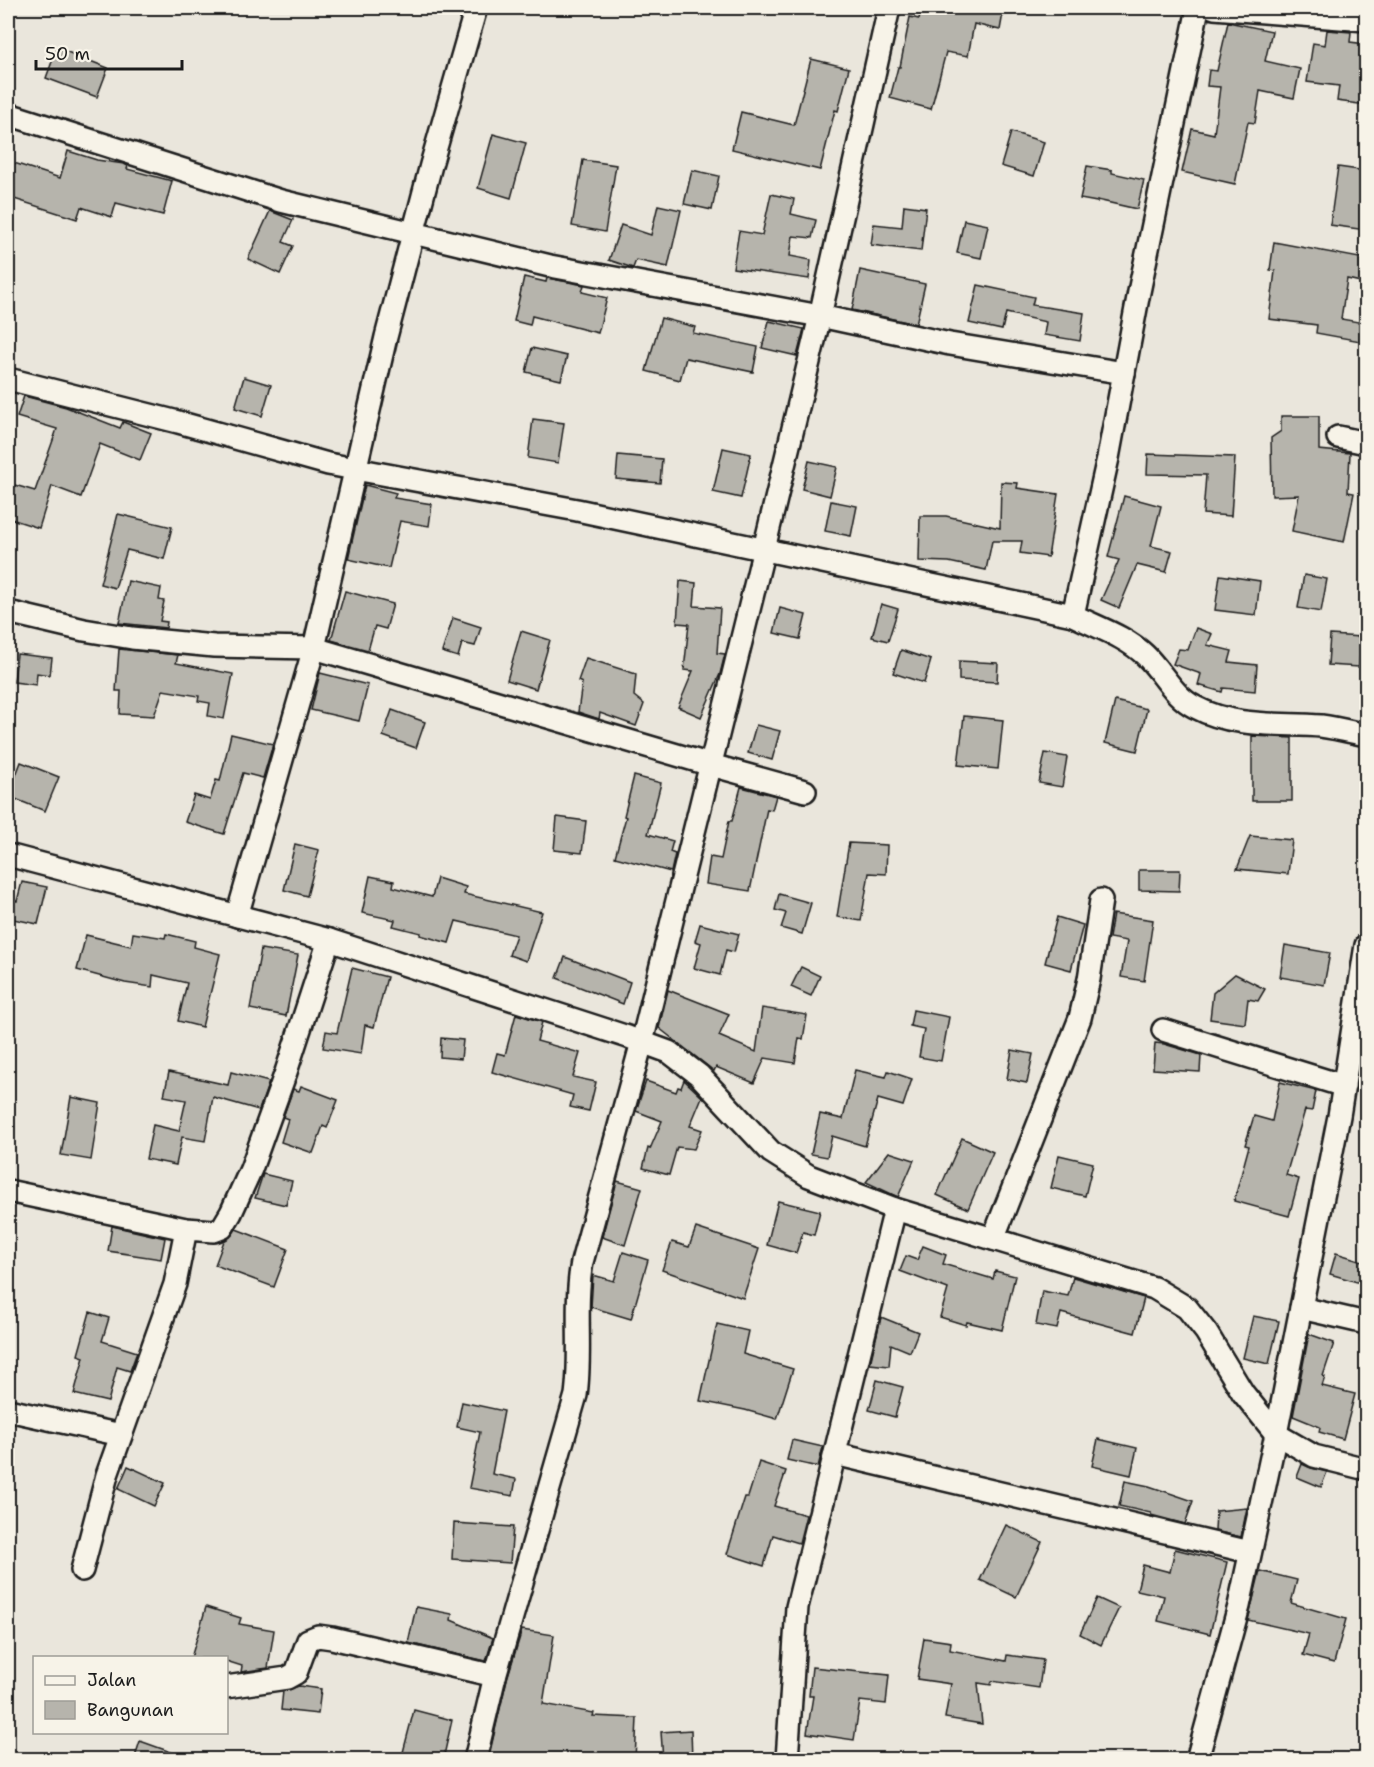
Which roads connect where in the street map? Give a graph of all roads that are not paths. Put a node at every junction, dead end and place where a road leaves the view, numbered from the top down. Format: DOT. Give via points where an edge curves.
graph roads {
  1 [pos="476,8"];
  2 [pos="889,8"];
  3 [pos="1198,8"];
  4 [pos="1214,8"];
  5 [pos="1366,20"];
  6 [pos="8,114"];
  7 [pos="414,233"];
  8 [pos="820,316"];
  9 [pos="1124,373"];
  10 [pos="8,379"];
  11 [pos="1338,437"];
  12 [pos="1366,443"];
  13 [pos="356,470"];
  14 [pos="764,549"];
  15 [pos="8,612"];
  16 [pos="1072,615"];
  17 [pos="314,648"];
  18 [pos="1366,735"];
  19 [pos="711,765"];
  20 [pos="805,791"];
  21 [pos="8,855"];
  22 [pos="1101,900"];
  23 [pos="237,916"];
  24 [pos="329,940"];
  25 [pos="1366,945"];
  26 [pos="1363,993"];
  27 [pos="1163,1030"];
  28 [pos="642,1042"];
  29 [pos="1344,1086"];
  30 [pos="8,1191"];
  31 [pos="895,1209"];
  32 [pos="186,1229"];
  33 [pos="993,1239"];
  34 [pos="1301,1308"];
  35 [pos="1366,1323"];
  36 [pos="8,1410"];
  37 [pos="1276,1434"];
  38 [pos="121,1435"];
  39 [pos="835,1454"];
  40 [pos="1366,1469"];
  41 [pos="1251,1552"];
  42 [pos="82,1570"];
  43 [pos="495,1676"];
  44 [pos="228,1687"];
  45 [pos="780,1758"];
  46 [pos="475,1760"];
  47 [pos="1197,1760"];
  1 -- 7 [label="street"];
  2 -- 8 [label="street"];
  3 -- 9 [label="street"];
  4 -- 5 [label="street"];
  6 -- 7 [label="street" via="281,201"];
  7 -- 8 [label="street" via="550,266"];
  7 -- 13 [label="street"];
  8 -- 9 [label="street" via="950,344"];
  8 -- 14 [label="street"];
  9 -- 16 [label="street"];
  10 -- 13 [label="street"];
  11 -- 12 [label="street"];
  13 -- 14 [label="street"];
  13 -- 17 [label="street"];
  14 -- 16 [label="street"];
  14 -- 19 [label="street"];
  15 -- 17 [label="street" via="141,639 214,646"];
  16 -- 18 [label="street" via="1131,644 1194,707 1238,722 1324,727"];
  17 -- 19 [label="street"];
  17 -- 23 [label="street"];
  19 -- 20 [label="street"];
  19 -- 28 [label="street"];
  21 -- 23 [label="street"];
  22 -- 33 [label="street" via="1080,1018"];
  23 -- 24 [label="street"];
  24 -- 28 [label="street"];
  24 -- 32 [label="street" via="286,1072 231,1213 222,1228 214,1231"];
  25 -- 26 [label="street"];
  26 -- 29 [label="street"];
  27 -- 29 [label="street"];
  28 -- 31 [label="street" via="669,1052 699,1075 771,1152 809,1176"];
  28 -- 43 [label="street" via="580,1272 576,1395"];
  29 -- 34 [label="street"];
  30 -- 32 [label="street"];
  31 -- 33 [label="street"];
  31 -- 39 [label="street"];
  32 -- 38 [label="street" via="175,1284"];
  33 -- 37 [label="street" via="1154,1288 1187,1308 1242,1393"];
  34 -- 35 [label="street"];
  34 -- 37 [label="street"];
  36 -- 38 [label="street"];
  37 -- 40 [label="street" via="1314,1456"];
  37 -- 41 [label="street"];
  38 -- 42 [label="street"];
  39 -- 41 [label="street"];
  39 -- 45 [label="street" via="797,1607"];
  41 -- 47 [label="street"];
  43 -- 44 [label="street" via="318,1636 308,1640 296,1673 287,1678"];
  43 -- 46 [label="street"];
}
